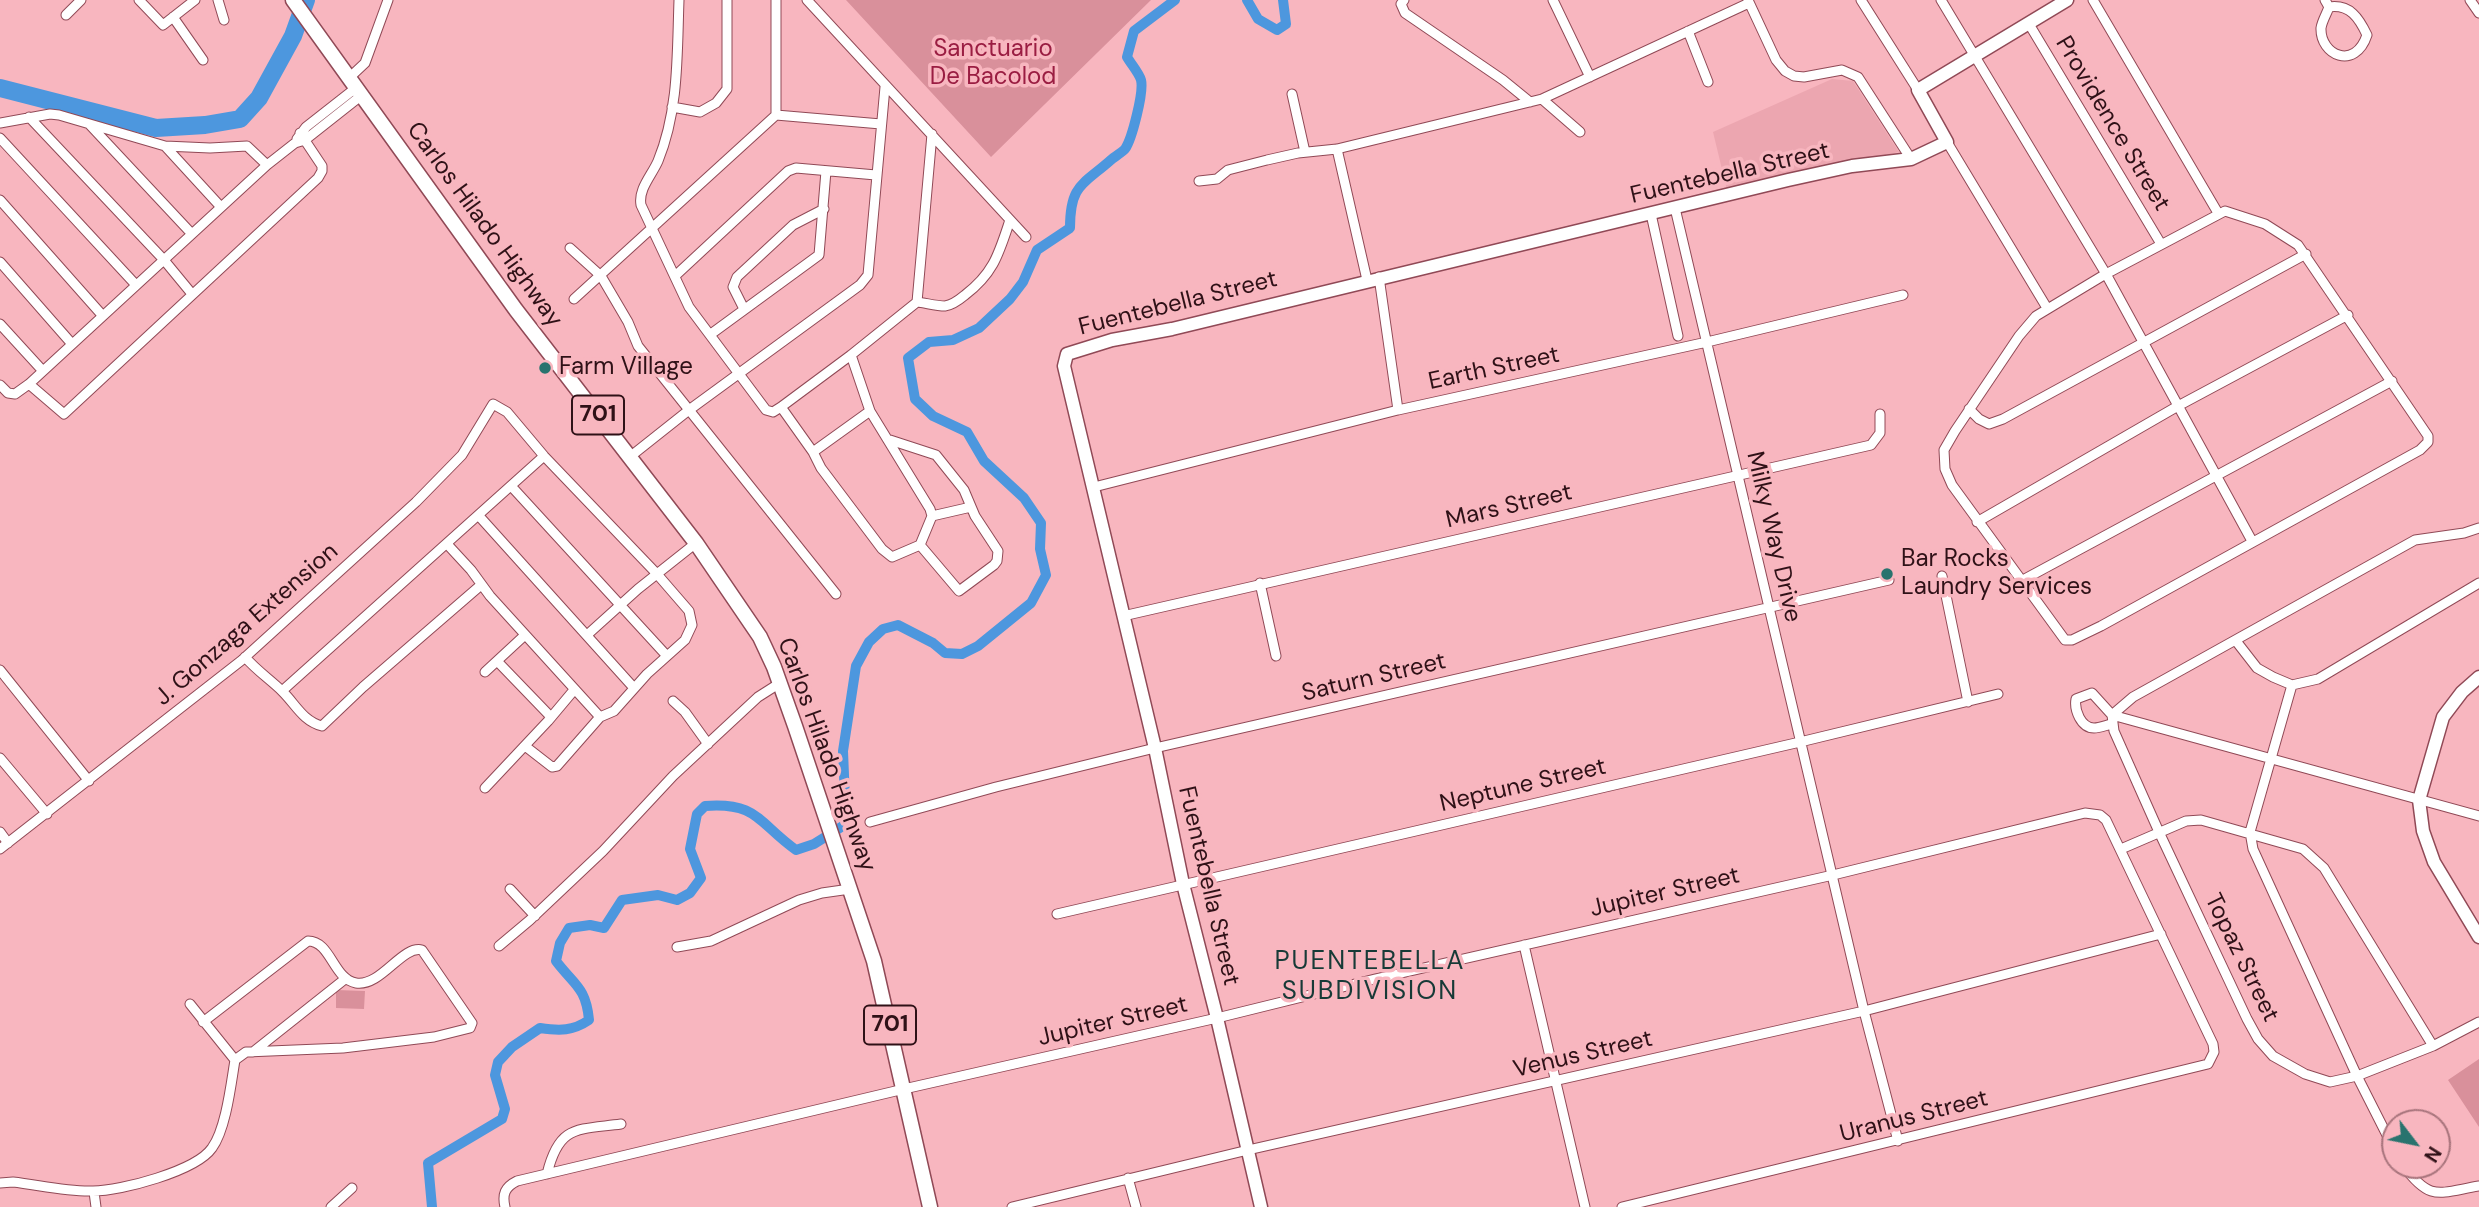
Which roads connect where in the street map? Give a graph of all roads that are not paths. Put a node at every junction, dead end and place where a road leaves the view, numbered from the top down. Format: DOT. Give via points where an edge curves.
graph roads {
  1 [pos="80,0"];
  2 [pos="139,0"];
  3 [pos="195,0"];
  4 [pos="218,0"];
  5 [pos="293,0"];
  6 [pos="388,0"];
  7 [pos="679,0"];
  8 [pos="727,0"];
  9 [pos="776,0"];
  10 [pos="807,0"];
  11 [pos="1404,0"];
  12 [pos="1553,0"];
  13 [pos="1861,0"];
  14 [pos="1941,0"];
  15 [pos="2067,0"];
  16 [pos="2093,0"];
  17 [pos="2470,0"];
  18 [pos="1748,1"];
  19 [pos="2327,3"];
  20 [pos="2479,13"];
  21 [pos="66,15"];
  22 [pos="173,17"];
  23 [pos="224,20"];
  24 [pos="2029,24"];
  25 [pos="1688,31"];
  26 [pos="1973,56"];
  27 [pos="203,60"];
  28 [pos="1590,77"];
  29 [pos="1708,82"];
  30 [pos="356,87"];
  31 [pos="885,87"];
  32 [pos="1918,90"];
  33 [pos="1292,94"];
  34 [pos="1542,99"];
  35 [pos="1530,102"];
  36 [pos="672,107"];
  37 [pos="776,115"];
  38 [pos="29,117"];
  39 [pos="0,123"];
  40 [pos="89,124"];
  41 [pos="881,124"];
  42 [pos="1580,132"];
  43 [pos="932,134"];
  44 [pos="0,138"];
  45 [pos="300,139"];
  46 [pos="1947,142"];
  47 [pos="165,146"];
  48 [pos="1337,149"];
  49 [pos="1305,152"];
  50 [pos="1911,159"];
  51 [pos="267,165"];
  52 [pos="827,171"];
  53 [pos="876,174"];
  54 [pos="1199,181"];
  55 [pos="0,200"];
  56 [pos="220,206"];
  57 [pos="824,208"];
  58 [pos="1675,208"];
  59 [pos="2218,213"];
  60 [pos="1651,214"];
  61 [pos="1010,220"];
  62 [pos="651,228"];
  63 [pos="191,233"];
  64 [pos="1026,237"];
  65 [pos="2161,244"];
  66 [pos="570,248"];
  67 [pos="2306,254"];
  68 [pos="164,260"];
  69 [pos="0,262"];
  70 [pos="2106,274"];
  71 [pos="601,276"];
  72 [pos="675,276"];
  73 [pos="1373,279"];
  74 [pos="136,285"];
  75 [pos="192,295"];
  76 [pos="1903,295"];
  77 [pos="574,299"];
  78 [pos="917,302"];
  79 [pos="2047,308"];
  80 [pos="744,309"];
  81 [pos="102,315"];
  82 [pos="2348,316"];
  83 [pos="0,324"];
  84 [pos="711,334"];
  85 [pos="1678,336"];
  86 [pos="2143,341"];
  87 [pos="1707,342"];
  88 [pos="72,344"];
  89 [pos="851,355"];
  90 [pos="42,370"];
  91 [pos="740,372"];
  92 [pos="2392,381"];
  93 [pos="29,384"];
  94 [pos="0,385"];
  95 [pos="2178,406"];
  96 [pos="781,407"];
  97 [pos="1969,409"];
  98 [pos="688,410"];
  99 [pos="1398,410"];
  100 [pos="870,411"];
  101 [pos="1880,414"];
  102 [pos="890,440"];
  103 [pos="813,452"];
  104 [pos="544,456"];
  105 [pos="631,456"];
  106 [pos="1740,476"];
  107 [pos="2215,476"];
  108 [pos="512,487"];
  109 [pos="1094,487"];
  110 [pos="971,507"];
  111 [pos="479,516"];
  112 [pos="932,516"];
  113 [pos="1978,522"];
  114 [pos="2479,528"];
  115 [pos="2252,541"];
  116 [pos="696,543"];
  117 [pos="447,544"];
  118 [pos="920,545"];
  119 [pos="657,575"];
  120 [pos="1942,576"];
  121 [pos="1889,580"];
  122 [pos="2021,581"];
  123 [pos="1260,583"];
  124 [pos="2479,583"];
  125 [pos="481,585"];
  126 [pos="836,594"];
  127 [pos="620,605"];
  128 [pos="1769,607"];
  129 [pos="1123,616"];
  130 [pos="525,635"];
  131 [pos="587,635"];
  132 [pos="2236,641"];
  133 [pos="667,656"];
  134 [pos="1276,656"];
  135 [pos="245,657"];
  136 [pos="497,661"];
  137 [pos="0,670"];
  138 [pos="485,672"];
  139 [pos="2479,677"];
  140 [pos="780,684"];
  141 [pos="2292,685"];
  142 [pos="635,688"];
  143 [pos="573,690"];
  144 [pos="282,691"];
  145 [pos="1998,694"];
  146 [pos="673,701"];
  147 [pos="1968,702"];
  148 [pos="551,717"];
  149 [pos="600,717"];
  150 [pos="2112,720"];
  151 [pos="1800,742"];
  152 [pos="708,744"];
  153 [pos="525,746"];
  154 [pos="1155,748"];
  155 [pos="0,758"];
  156 [pos="2270,759"];
  157 [pos="89,781"];
  158 [pos="485,788"];
  159 [pos="2418,800"];
  160 [pos="47,814"];
  161 [pos="2479,816"];
  162 [pos="870,822"];
  163 [pos="0,832"];
  164 [pos="2159,832"];
  165 [pos="2250,832"];
  166 [pos="4,846"];
  167 [pos="2121,849"];
  168 [pos="1833,875"];
  169 [pos="1183,884"];
  170 [pos="510,889"];
  171 [pos="850,889"];
  172 [pos="1057,914"];
  173 [pos="535,916"];
  174 [pos="2161,934"];
  175 [pos="2479,937"];
  176 [pos="1524,945"];
  177 [pos="499,946"];
  178 [pos="677,947"];
  179 [pos="345,979"];
  180 [pos="190,1004"];
  181 [pos="1864,1011"];
  182 [pos="1217,1018"];
  183 [pos="2479,1021"];
  184 [pos="203,1022"];
  185 [pos="2433,1045"];
  186 [pos="253,1052"];
  187 [pos="235,1060"];
  188 [pos="2357,1076"];
  189 [pos="1557,1081"];
  190 [pos="904,1089"];
  191 [pos="2381,1123"];
  192 [pos="621,1125"];
  193 [pos="1898,1140"];
  194 [pos="1248,1150"];
  195 [pos="547,1174"];
  196 [pos="1128,1178"];
  197 [pos="2413,1179"];
  198 [pos="0,1183"];
  199 [pos="2479,1186"];
  200 [pos="352,1188"];
  201 [pos="94,1192"];
  202 [pos="96,1207"];
  203 [pos="331,1207"];
  204 [pos="505,1207"];
  205 [pos="930,1207"];
  206 [pos="1012,1207"];
  207 [pos="1136,1207"];
  208 [pos="1261,1207"];
  209 [pos="1585,1207"];
  210 [pos="1622,1207"];
  1 -- 21 [label="street"];
  2 -- 22 [label="street" via="163,25"];
  3 -- 22 [label="street"];
  4 -- 23 [label="street"];
  5 -- 30 [label="main road, Carlos Hilado Highway / 701"];
  6 -- 30 [label="street"];
  7 -- 36 [label="street"];
  8 -- 36 [label="street" via="727,89 716,103 700,112"];
  9 -- 37 [label="street"];
  10 -- 31 [label="street"];
  11 -- 35 [label="street" via="1401,9 1405,13"];
  12 -- 28 [label="street"];
  13 -- 32 [label="street"];
  14 -- 26 [label="street"];
  15 -- 24 [label="street"];
  16 -- 59 [label="street"];
  17 -- 20 [label="street"];
  18 -- 25 [label="street"];
  18 -- 50 [label="street" via="1785,71 1804,77 1842,70 1857,76"];
  19 -- 19 [label="street" via="2321,28 2326,42 2332,51 2348,57 2367,35 2345,8"];
  22 -- 27 [label="street"];
  24 -- 26 [label="street"];
  24 -- 65 [label="street, Providence Street"];
  25 -- 28 [label="street"];
  25 -- 29 [label="street"];
  26 -- 32 [label="street"];
  26 -- 70 [label="street"];
  28 -- 34 [label="street"];
  30 -- 45 [label="street"];
  30 -- 105 [label="main road, Carlos Hilado Highway / 701" via="536,337"];
  31 -- 41 [label="street"];
  31 -- 43 [label="street"];
  32 -- 46 [label="street"];
  33 -- 49 [label="street"];
  34 -- 35 [label="street"];
  34 -- 42 [label="street"];
  35 -- 48 [label="street"];
  36 -- 62 [label="street" via="658,160 640,195"];
  37 -- 41 [label="street"];
  37 -- 62 [label="street"];
  38 -- 39 [label="street"];
  38 -- 40 [label="street" via="59,115"];
  38 -- 68 [label="street"];
  40 -- 47 [label="street"];
  40 -- 63 [label="street"];
  41 -- 53 [label="street"];
  43 -- 61 [label="street"];
  43 -- 78 [label="street"];
  44 -- 74 [label="street"];
  45 -- 51 [label="street"];
  45 -- 75 [label="street" via="322,166 318,178"];
  46 -- 50 [label="street, Fuentebella Street"];
  46 -- 79 [label="street"];
  47 -- 51 [label="street" via="247,146"];
  47 -- 56 [label="street"];
  48 -- 49 [label="street"];
  48 -- 73 [label="street"];
  49 -- 54 [label="street"];
  50 -- 58 [label="street, Fuentebella Street" via="1852,166"];
  51 -- 56 [label="street"];
  52 -- 53 [label="street"];
  52 -- 57 [label="street"];
  52 -- 72 [label="street" via="788,171"];
  53 -- 91 [label="street" via="869,269 864,280"];
  55 -- 81 [label="street"];
  56 -- 63 [label="street"];
  57 -- 80 [label="street" via="821,252 816,259"];
  57 -- 80 [label="street" via="793,225 737,277 733,288"];
  58 -- 60 [label="street, Fuentebella Street"];
  58 -- 87 [label="street, Milky Way Drive"];
  59 -- 65 [label="street"];
  59 -- 67 [label="street" via="2225,211 2265,224"];
  60 -- 73 [label="street, Fuentebella Street"];
  60 -- 85 [label="street"];
  61 -- 64 [label="street"];
  61 -- 78 [label="street" via="998,257 975,287 945,306"];
  62 -- 71 [label="street"];
  62 -- 72 [label="street"];
  63 -- 68 [label="street"];
  65 -- 70 [label="street"];
  66 -- 71 [label="street"];
  67 -- 82 [label="street"];
  67 -- 86 [label="street"];
  68 -- 74 [label="street"];
  68 -- 75 [label="street"];
  69 -- 88 [label="street"];
  70 -- 79 [label="street"];
  70 -- 86 [label="street"];
  71 -- 77 [label="street"];
  71 -- 98 [label="street" via="638,346"];
  72 -- 84 [label="street" via="689,307"];
  73 -- 99 [label="street"];
  73 -- 109 [label="street, Fuentebella Street" via="1067,354 1063,366"];
  74 -- 81 [label="street"];
  75 -- 93 [label="street" via="64,414"];
  76 -- 87 [label="street, Earth Street"];
  78 -- 89 [label="street"];
  79 -- 97 [label="street" via="2026,326"];
  80 -- 84 [label="street"];
  81 -- 88 [label="street"];
  82 -- 92 [label="street"];
  82 -- 95 [label="street"];
  83 -- 90 [label="street"];
  84 -- 91 [label="street"];
  86 -- 95 [label="street"];
  86 -- 97 [label="street" via="2003,419 1989,424"];
  87 -- 99 [label="street, Earth Street"];
  87 -- 106 [label="street, Milky Way Drive"];
  88 -- 90 [label="street"];
  89 -- 96 [label="street"];
  89 -- 100 [label="street"];
  90 -- 93 [label="street"];
  91 -- 96 [label="street" via="766,410"];
  91 -- 98 [label="street"];
  92 -- 107 [label="street"];
  92 -- 115 [label="street" via="2428,436 2426,447"];
  93 -- 94 [label="street" via="15,394"];
  95 -- 107 [label="street"];
  95 -- 113 [label="street"];
  96 -- 103 [label="street"];
  97 -- 113 [label="street" via="1944,450 1944,460 1952,485"];
  98 -- 105 [label="street"];
  98 -- 126 [label="street"];
  99 -- 109 [label="street, Earth Street"];
  100 -- 102 [label="street"];
  100 -- 103 [label="street"];
  101 -- 106 [label="street, Mars Street" via="1880,433 1871,445"];
  102 -- 110 [label="street" via="933,452 964,490"];
  102 -- 112 [label="street"];
  103 -- 118 [label="street" via="888,555 897,556"];
  104 -- 108 [label="street"];
  104 -- 119 [label="street"];
  104 -- 135 [label="street, J. Gonzaga Extension" via="507,412 493,404 453,465"];
  105 -- 116 [label="main road, Carlos Hilado Highway / 701"];
  106 -- 123 [label="street, Mars Street"];
  106 -- 128 [label="street, Milky Way Drive"];
  107 -- 115 [label="street"];
  107 -- 122 [label="street"];
  108 -- 111 [label="street"];
  108 -- 127 [label="street"];
  109 -- 129 [label="street, Fuentebella Street"];
  110 -- 112 [label="street"];
  110 -- 118 [label="street" via="998,556 994,565 963,590 957,590"];
  111 -- 117 [label="street"];
  111 -- 131 [label="street"];
  112 -- 118 [label="street"];
  113 -- 122 [label="street"];
  114 -- 132 [label="street" via="2415,541"];
  115 -- 122 [label="street" via="2071,640 2061,637"];
  116 -- 119 [label="street"];
  116 -- 140 [label="main road, Carlos Hilado Highway / 701" via="753,625"];
  117 -- 125 [label="street"];
  117 -- 144 [label="street"];
  119 -- 127 [label="street"];
  119 -- 133 [label="street" via="689,611 692,625 685,640"];
  120 -- 147 [label="street"];
  121 -- 128 [label="street, Saturn Street"];
  123 -- 129 [label="street, Mars Street"];
  123 -- 134 [label="street"];
  124 -- 141 [label="street" via="2318,678"];
  125 -- 130 [label="street"];
  125 -- 144 [label="street" via="321,726 305,718"];
  127 -- 131 [label="street"];
  127 -- 133 [label="street"];
  128 -- 151 [label="street, Milky Way Drive"];
  128 -- 154 [label="street, Saturn Street"];
  129 -- 154 [label="street, Fuentebella Street"];
  130 -- 136 [label="street"];
  130 -- 143 [label="street"];
  131 -- 142 [label="street"];
  132 -- 141 [label="street" via="2257,668"];
  132 -- 150 [label="street" via="2133,697"];
  133 -- 142 [label="street"];
  135 -- 144 [label="street"];
  135 -- 157 [label="street, J. Gonzaga Extension"];
  136 -- 138 [label="street"];
  136 -- 148 [label="street"];
  137 -- 157 [label="street"];
  139 -- 159 [label="street" via="2443,717"];
  140 -- 152 [label="street" via="758,697"];
  140 -- 171 [label="main road, Carlos Hilado Highway / 701"];
  141 -- 156 [label="street"];
  142 -- 149 [label="street" via="614,711"];
  143 -- 148 [label="street"];
  143 -- 149 [label="street"];
  145 -- 147 [label="street, Neptune Street"];
  146 -- 152 [label="street"];
  147 -- 151 [label="street, Neptune Street"];
  148 -- 153 [label="street"];
  149 -- 153 [label="street" via="554,767"];
  150 -- 156 [label="street"];
  150 -- 164 [label="street, Topaz Street"];
  151 -- 168 [label="street, Milky Way Drive"];
  151 -- 169 [label="street, Neptune Street"];
  152 -- 173 [label="street"];
  153 -- 158 [label="street"];
  154 -- 162 [label="street, Saturn Street"];
  154 -- 169 [label="street, Fuentebella Street"];
  155 -- 160 [label="street"];
  156 -- 159 [label="street"];
  156 -- 165 [label="street"];
  157 -- 160 [label="street, J. Gonzaga Extension"];
  159 -- 161 [label="street"];
  159 -- 175 [label="street" via="2434,862"];
  160 -- 166 [label="street, J. Gonzaga Extension"];
  163 -- 166 [label="street"];
  164 -- 165 [label="street" via="2201,820"];
  164 -- 167 [label="street"];
  164 -- 188 [label="street, Topaz Street" via="2258,1039 2273,1056 2305,1074 2330,1082"];
  165 -- 185 [label="street" via="2303,849 2324,868"];
  165 -- 188 [label="street" via="2260,867"];
  167 -- 168 [label="street, Jupiter Street" via="2100,815 2085,813"];
  167 -- 174 [label="street"];
  168 -- 176 [label="street, Jupiter Street"];
  168 -- 181 [label="street, Milky Way Drive"];
  169 -- 172 [label="street, Neptune Street"];
  169 -- 182 [label="street, Fuentebella Street"];
  170 -- 173 [label="street"];
  171 -- 178 [label="street" via="799,900 711,941"];
  171 -- 190 [label="main road, Carlos Hilado Highway / 701" via="874,961"];
  173 -- 177 [label="street"];
  174 -- 181 [label="street, Venus Street"];
  174 -- 193 [label="street, Uranus Street" via="2213,1044 2208,1064"];
  176 -- 182 [label="street, Jupiter Street"];
  176 -- 189 [label="street"];
  179 -- 184 [label="street" via="319,944 308,941"];
  179 -- 186 [label="street"];
  179 -- 186 [label="street" via="359,983 374,979 422,950 472,1023 470,1028 434,1037"];
  180 -- 184 [label="street"];
  181 -- 189 [label="street, Venus Street"];
  181 -- 193 [label="street, Milky Way Drive"];
  182 -- 190 [label="street, Jupiter Street"];
  182 -- 194 [label="street, Fuentebella Street"];
  183 -- 185 [label="street, Topaz Street"];
  184 -- 187 [label="street"];
  185 -- 188 [label="street, Topaz Street"];
  186 -- 187 [label="street"];
  187 -- 201 [label="street" via="228,1106 213,1147 201,1160 144,1182"];
  188 -- 191 [label="street"];
  189 -- 194 [label="street, Venus Street"];
  189 -- 209 [label="street"];
  190 -- 195 [label="street, Jupiter Street"];
  190 -- 205 [label="main road, Carlos Hilado Highway / 701"];
  192 -- 195 [label="street" via="570,1133 552,1153"];
  193 -- 210 [label="street, Uranus Street"];
  194 -- 196 [label="street, Venus Street"];
  194 -- 208 [label="street, Fuentebella Street"];
  195 -- 204 [label="street, Jupiter Street" via="517,1181 505,1190"];
  196 -- 206 [label="street, Venus Street"];
  196 -- 207 [label="street"];
  197 -- 199 [label="street" via="2433,1193"];
  198 -- 201 [label="street"];
  200 -- 203 [label="street"];
  201 -- 202 [label="street"];
}
